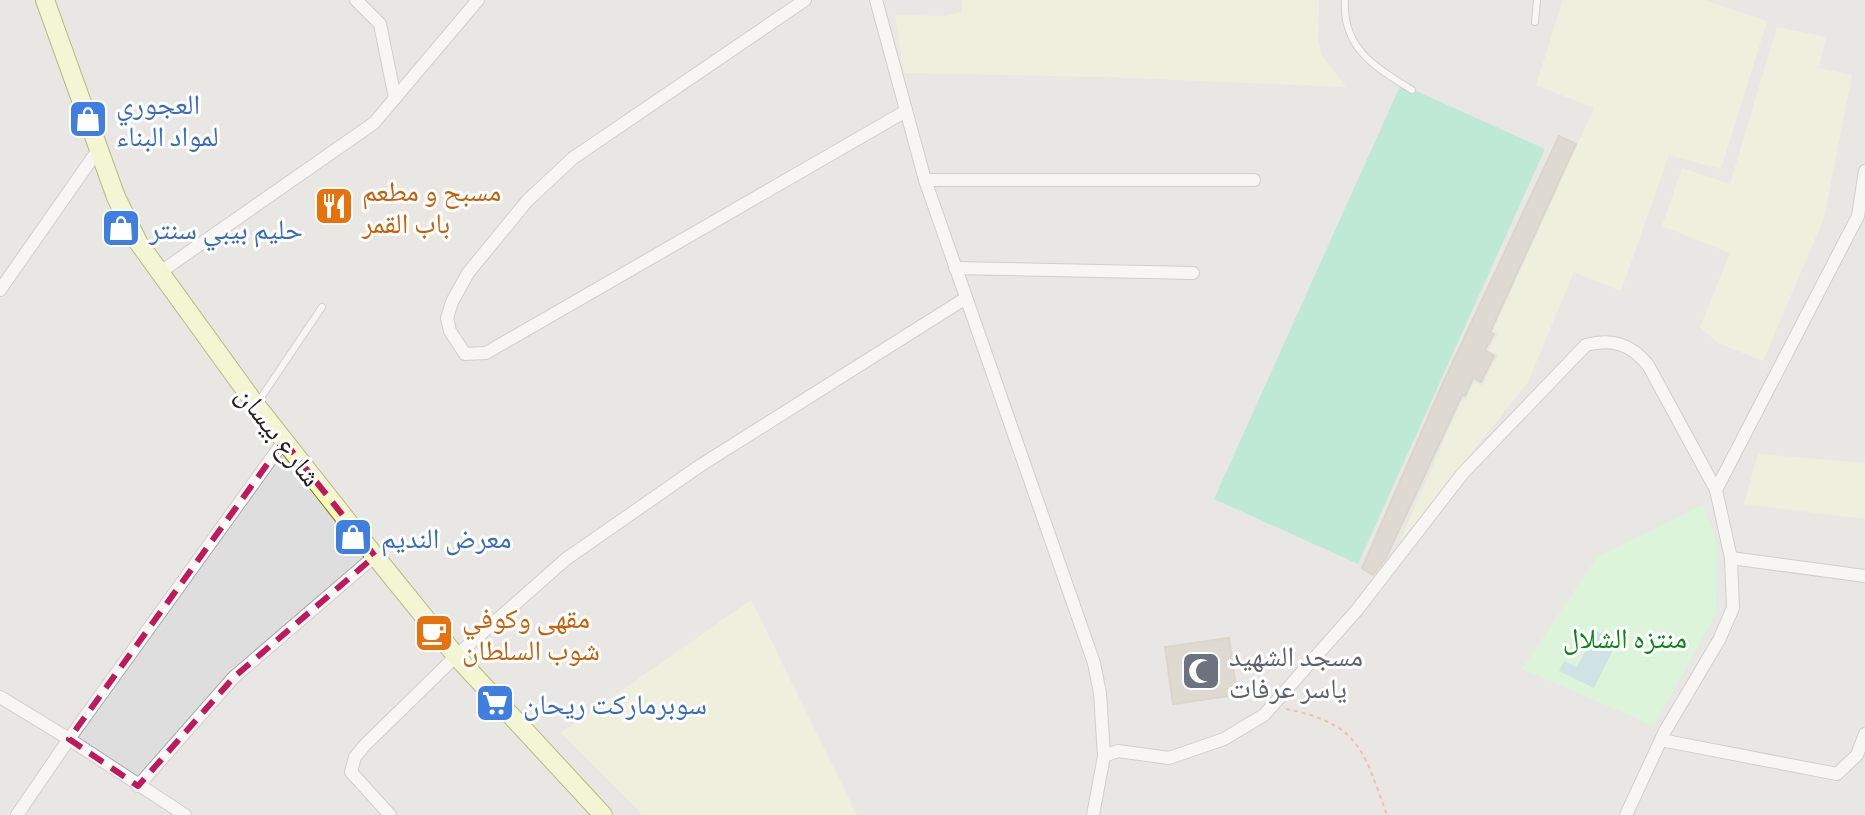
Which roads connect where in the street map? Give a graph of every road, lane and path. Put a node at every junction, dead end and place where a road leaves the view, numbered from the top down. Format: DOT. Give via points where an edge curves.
graph roads {
  1 [pos="45,0"];
  2 [pos="356,0"];
  3 [pos="478,0"];
  4 [pos="805,0"];
  5 [pos="876,0"];
  6 [pos="1345,0"];
  7 [pos="1537,0"];
  8 [pos="1535,22"];
  9 [pos="1412,90"];
  10 [pos="395,98"];
  11 [pos="906,111"];
  12 [pos="98,150"];
  13 [pos="1865,171"];
  14 [pos="925,180"];
  15 [pos="1254,180"];
  16 [pos="1861,217"];
  17 [pos="955,268"];
  18 [pos="159,273"];
  19 [pos="1193,273"];
  20 [pos="0,290"];
  21 [pos="966,298"];
  22 [pos="322,307"];
  23 [pos="256,405"];
  24 [pos="284,441"];
  25 [pos="1716,490"];
  26 [pos="375,556"];
  27 [pos="1731,558"];
  28 [pos="1865,576"];
  29 [pos="456,656"];
  30 [pos="0,697"];
  31 [pos="1272,706"];
  32 [pos="1865,734"];
  33 [pos="69,739"];
  34 [pos="1661,740"];
  35 [pos="1104,756"];
  36 [pos="138,786"];
  37 [pos="17,815"];
  38 [pos="185,815"];
  39 [pos="390,815"];
  40 [pos="603,815"];
  41 [pos="1093,815"];
  42 [pos="1387,815"];
  43 [pos="1626,815"];
  1 -- 12 [label="street, شارع بيسان"];
  2 -- 10 [label="street" via="380,24"];
  3 -- 10 [label="street"];
  4 -- 11 [label="street" via="573,158 527,201 458,290 447,318 465,354 486,353"];
  5 -- 11 [label="street"];
  6 -- 9 [label="lane" via="1349,36 1360,53"];
  7 -- 8 [label="lane"];
  10 -- 18 [label="street" via="374,123"];
  11 -- 14 [label="street"];
  12 -- 18 [label="street, شارع بيسان" via="138,242"];
  12 -- 20 [label="street"];
  13 -- 16 [label="street"];
  14 -- 15 [label="street"];
  14 -- 17 [label="street"];
  16 -- 25 [label="street"];
  17 -- 19 [label="street"];
  17 -- 21 [label="street"];
  18 -- 23 [label="street, شارع بيسان"];
  21 -- 29 [label="street" via="597,535"];
  21 -- 35 [label="street" via="1094,663"];
  22 -- 23 [label="lane"];
  23 -- 24 [label="street, شارع بيسان"];
  24 -- 26 [label="street, شارع بيسان"];
  24 -- 33 [label="street"];
  25 -- 27 [label="street"];
  25 -- 31 [label="street" via="1637,351 1603,341 1586,345 1463,473 1357,610"];
  26 -- 29 [label="street, شارع بيسان"];
  26 -- 36 [label="street" via="234,677"];
  27 -- 28 [label="street"];
  27 -- 34 [label="street" via="1733,608"];
  29 -- 39 [label="street" via="351,765 351,772"];
  29 -- 40 [label="street, شارع بيسان"];
  30 -- 33 [label="street"];
  31 -- 35 [label="street" via="1243,730 1169,758 1118,751"];
  31 -- 42 [label="path" via="1318,715 1350,735"];
  32 -- 34 [label="street" via="1857,755 1837,774"];
  33 -- 36 [label="street"];
  33 -- 37 [label="street"];
  34 -- 43 [label="street"];
  35 -- 41 [label="street"];
  36 -- 38 [label="street"];
}
